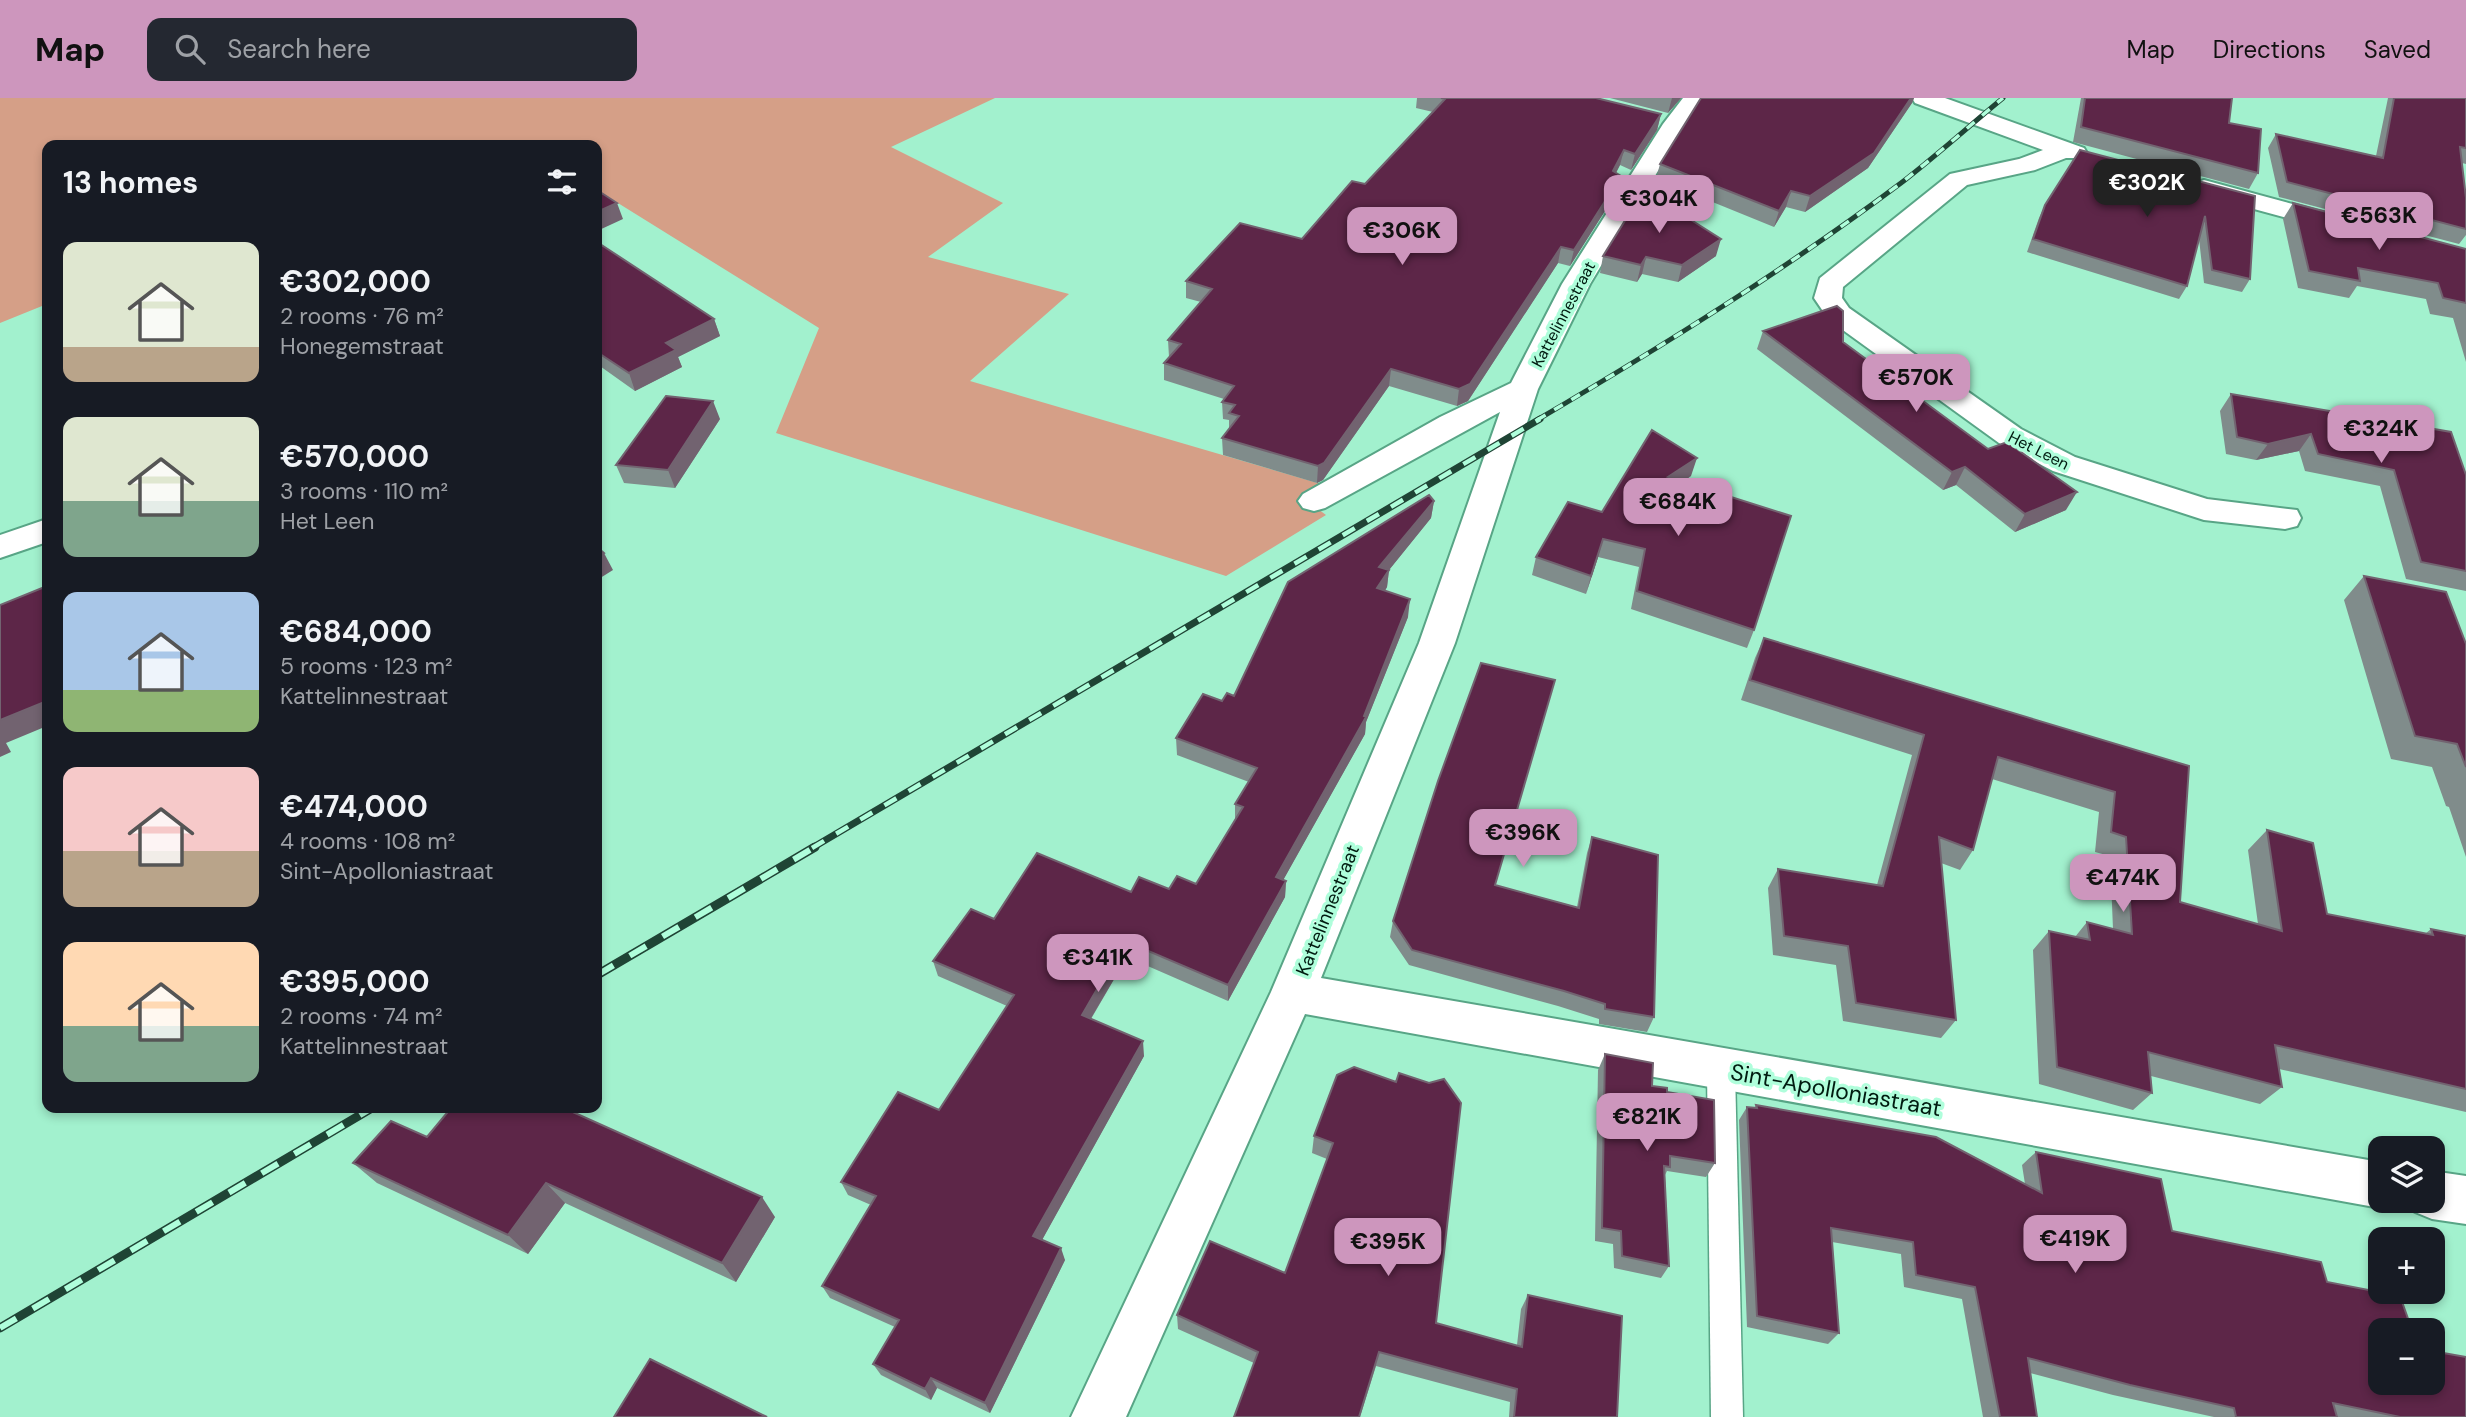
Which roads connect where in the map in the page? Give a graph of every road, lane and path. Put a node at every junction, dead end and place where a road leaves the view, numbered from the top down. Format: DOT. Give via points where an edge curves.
graph roads {
  1 [pos="1923,98"];
  2 [pos="1673,113"];
  3 [pos="2064,150"];
  4 [pos="2101,160"];
  5 [pos="2176,181"];
  6 [pos="2361,229"];
  7 [pos="1523,389"];
  8 [pos="1314,501"];
  9 [pos="2285,518"];
  10 [pos="42,532"];
  11 [pos="0,547"];
  12 [pos="1293,992"];
  13 [pos="1721,1070"];
  14 [pos="2368,1183"];
  15 [pos="2445,1197"];
  16 [pos="2466,1200"];
  17 [pos="1098,1417"];
  18 [pos="1727,1417"];
  1 -- 3 [label="street"];
  2 -- 7 [label="street, Kattelinnestraat" via="1576,284"];
  3 -- 4 [label="street"];
  3 -- 9 [label="street, Het Leen" via="2026,165 1959,179 1830,284 1828,298 1839,314 2010,436 2064,464 2204,509"];
  5 -- 6 [label="street"];
  7 -- 8 [label="street, Kattelinnestraat"];
  7 -- 12 [label="street, Kattelinnestraat" via="1437,643"];
  10 -- 11 [label="street"];
  12 -- 13 [label="street, Sint-Apolloniastraat"];
  12 -- 17 [label="street, Kattelinnestraat"];
  13 -- 14 [label="street, Sint-Apolloniastraat"];
  13 -- 18 [label="lane"];
  15 -- 16 [label="street"];
}
